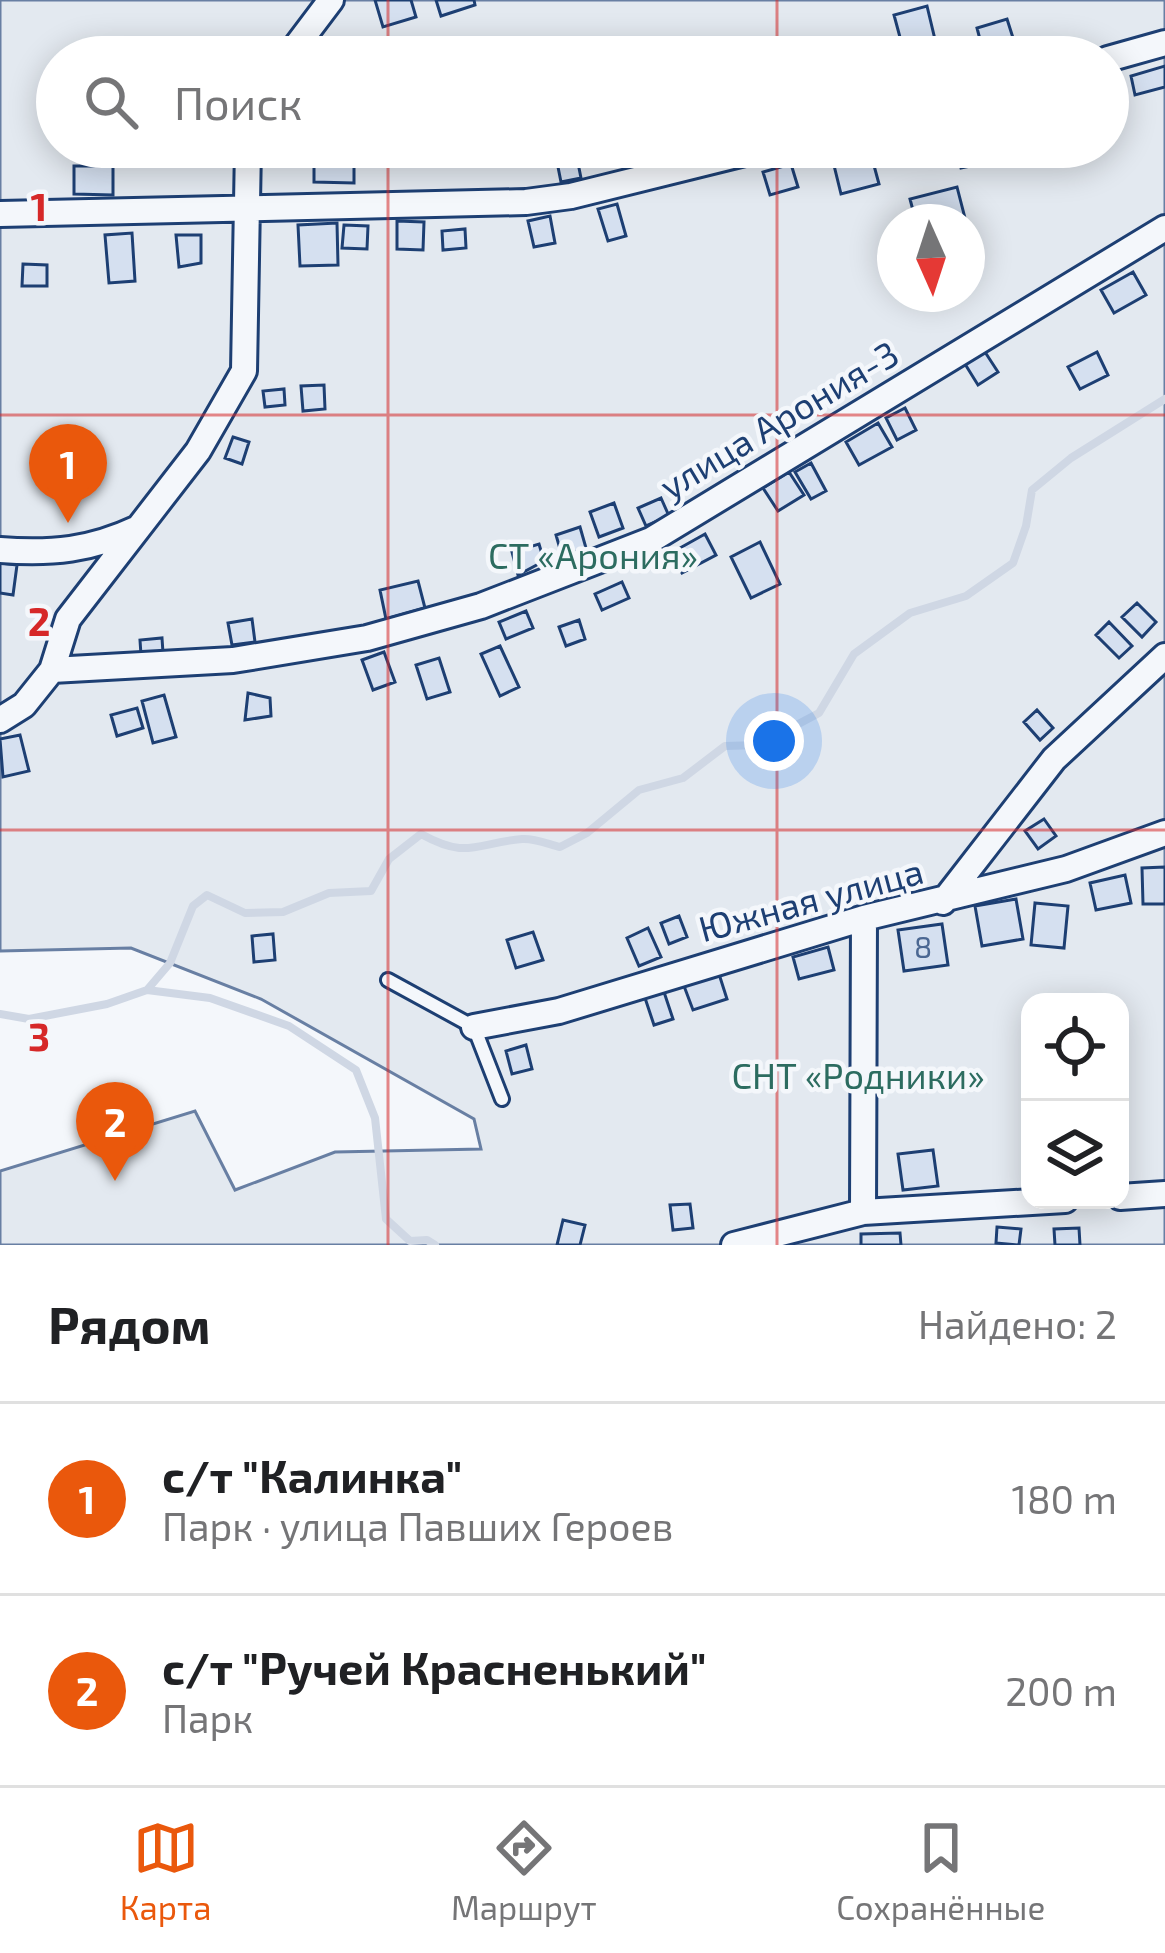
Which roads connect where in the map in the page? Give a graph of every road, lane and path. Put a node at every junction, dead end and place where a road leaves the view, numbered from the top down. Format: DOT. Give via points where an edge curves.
graph roads {
  1 [pos="331,0"];
  2 [pos="304,36"];
  3 [pos="1165,43"];
  4 [pos="1129,53"];
  5 [pos="247,168"];
  6 [pos="684,168"];
  7 [pos="245,207"];
  8 [pos="0,214"];
  9 [pos="1165,228"];
  10 [pos="141,526"];
  11 [pos="0,550"];
  12 [pos="1165,656"];
  13 [pos="52,670"];
  14 [pos="0,720"];
  15 [pos="1165,833"];
  16 [pos="943,902"];
  17 [pos="864,918"];
  18 [pos="388,980"];
  19 [pos="474,1027"];
  20 [pos="502,1099"];
  21 [pos="1165,1194"];
  22 [pos="1129,1196"];
  23 [pos="1021,1203"];
  24 [pos="863,1212"];
  25 [pos="734,1245"];
  1 -- 2 [label="street"];
  3 -- 4 [label="street"];
  5 -- 7 [label="street"];
  6 -- 7 [label="street" via="526,202"];
  7 -- 8 [label="street"];
  7 -- 10 [label="street" via="244,371 199,451"];
  9 -- 13 [label="street, улица Арония-3" via="651,540 482,606 367,638 233,660"];
  10 -- 11 [label="street" via="86,549"];
  10 -- 13 [label="street" via="68,620"];
  12 -- 16 [label="street" via="1054,759"];
  13 -- 14 [label="street"];
  15 -- 16 [label="street, Южная улица"];
  16 -- 17 [label="street, Южная улица"];
  17 -- 19 [label="street, Южная улица" via="559,1011"];
  17 -- 24 [label="street"];
  18 -- 19 [label="lane"];
  19 -- 20 [label="lane"];
  21 -- 22 [label="street"];
  23 -- 24 [label="street"];
  24 -- 25 [label="street"];
}
